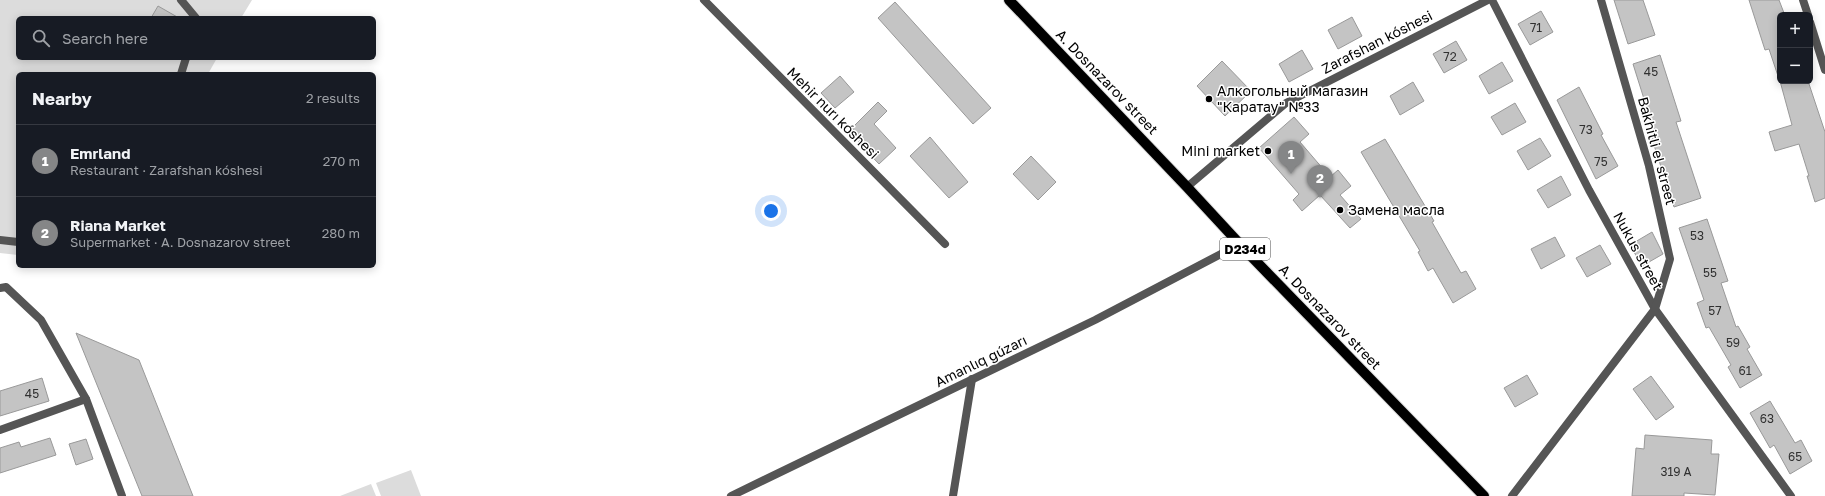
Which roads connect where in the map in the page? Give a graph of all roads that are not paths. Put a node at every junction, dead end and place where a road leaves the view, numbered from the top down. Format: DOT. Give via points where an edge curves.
graph roads {
  1 [pos="182,0"];
  2 [pos="704,0"];
  3 [pos="1009,0"];
  4 [pos="1488,0"];
  5 [pos="1492,0"];
  6 [pos="1601,0"];
  7 [pos="1803,0"];
  8 [pos="1807,12"];
  9 [pos="194,16"];
  10 [pos="1813,32"];
  11 [pos="185,60"];
  12 [pos="1825,70"];
  13 [pos="182,72"];
  14 [pos="1188,187"];
  15 [pos="0,240"];
  16 [pos="16,242"];
  17 [pos="945,244"];
  18 [pos="1240,244"];
  19 [pos="3,288"];
  20 [pos="1655,309"];
  21 [pos="972,380"];
  22 [pos="86,399"];
  23 [pos="0,430"];
  24 [pos="122,496"];
  25 [pos="731,496"];
  26 [pos="953,496"];
  27 [pos="1484,496"];
  28 [pos="1512,496"];
  29 [pos="1791,496"];
  1 -- 9 [label="street"];
  2 -- 17 [label="street, Mehir nurı kóshesi"];
  3 -- 14 [label="main road, A. Dosnazarov street / D234d"];
  4 -- 14 [label="street, Zarafshan kóshesi" via="1286,103"];
  5 -- 20 [label="street, Nukus street"];
  6 -- 20 [label="street, Bakhitli el street" via="1649,166 1670,259"];
  7 -- 8 [label="street"];
  10 -- 12 [label="street"];
  11 -- 13 [label="street"];
  14 -- 18 [label="main road, A. Dosnazarov street / D234d"];
  15 -- 16 [label="street"];
  18 -- 21 [label="street, Amanlıq gúzarı" via="1095,320"];
  18 -- 27 [label="main road, A. Dosnazarov street / D234d"];
  19 -- 22 [label="street" via="41,320"];
  20 -- 28 [label="street"];
  20 -- 29 [label="street, Nukus street"];
  21 -- 25 [label="street, Amanlıq gúzarı"];
  21 -- 26 [label="street"];
  22 -- 23 [label="street"];
  22 -- 24 [label="street"];
}
